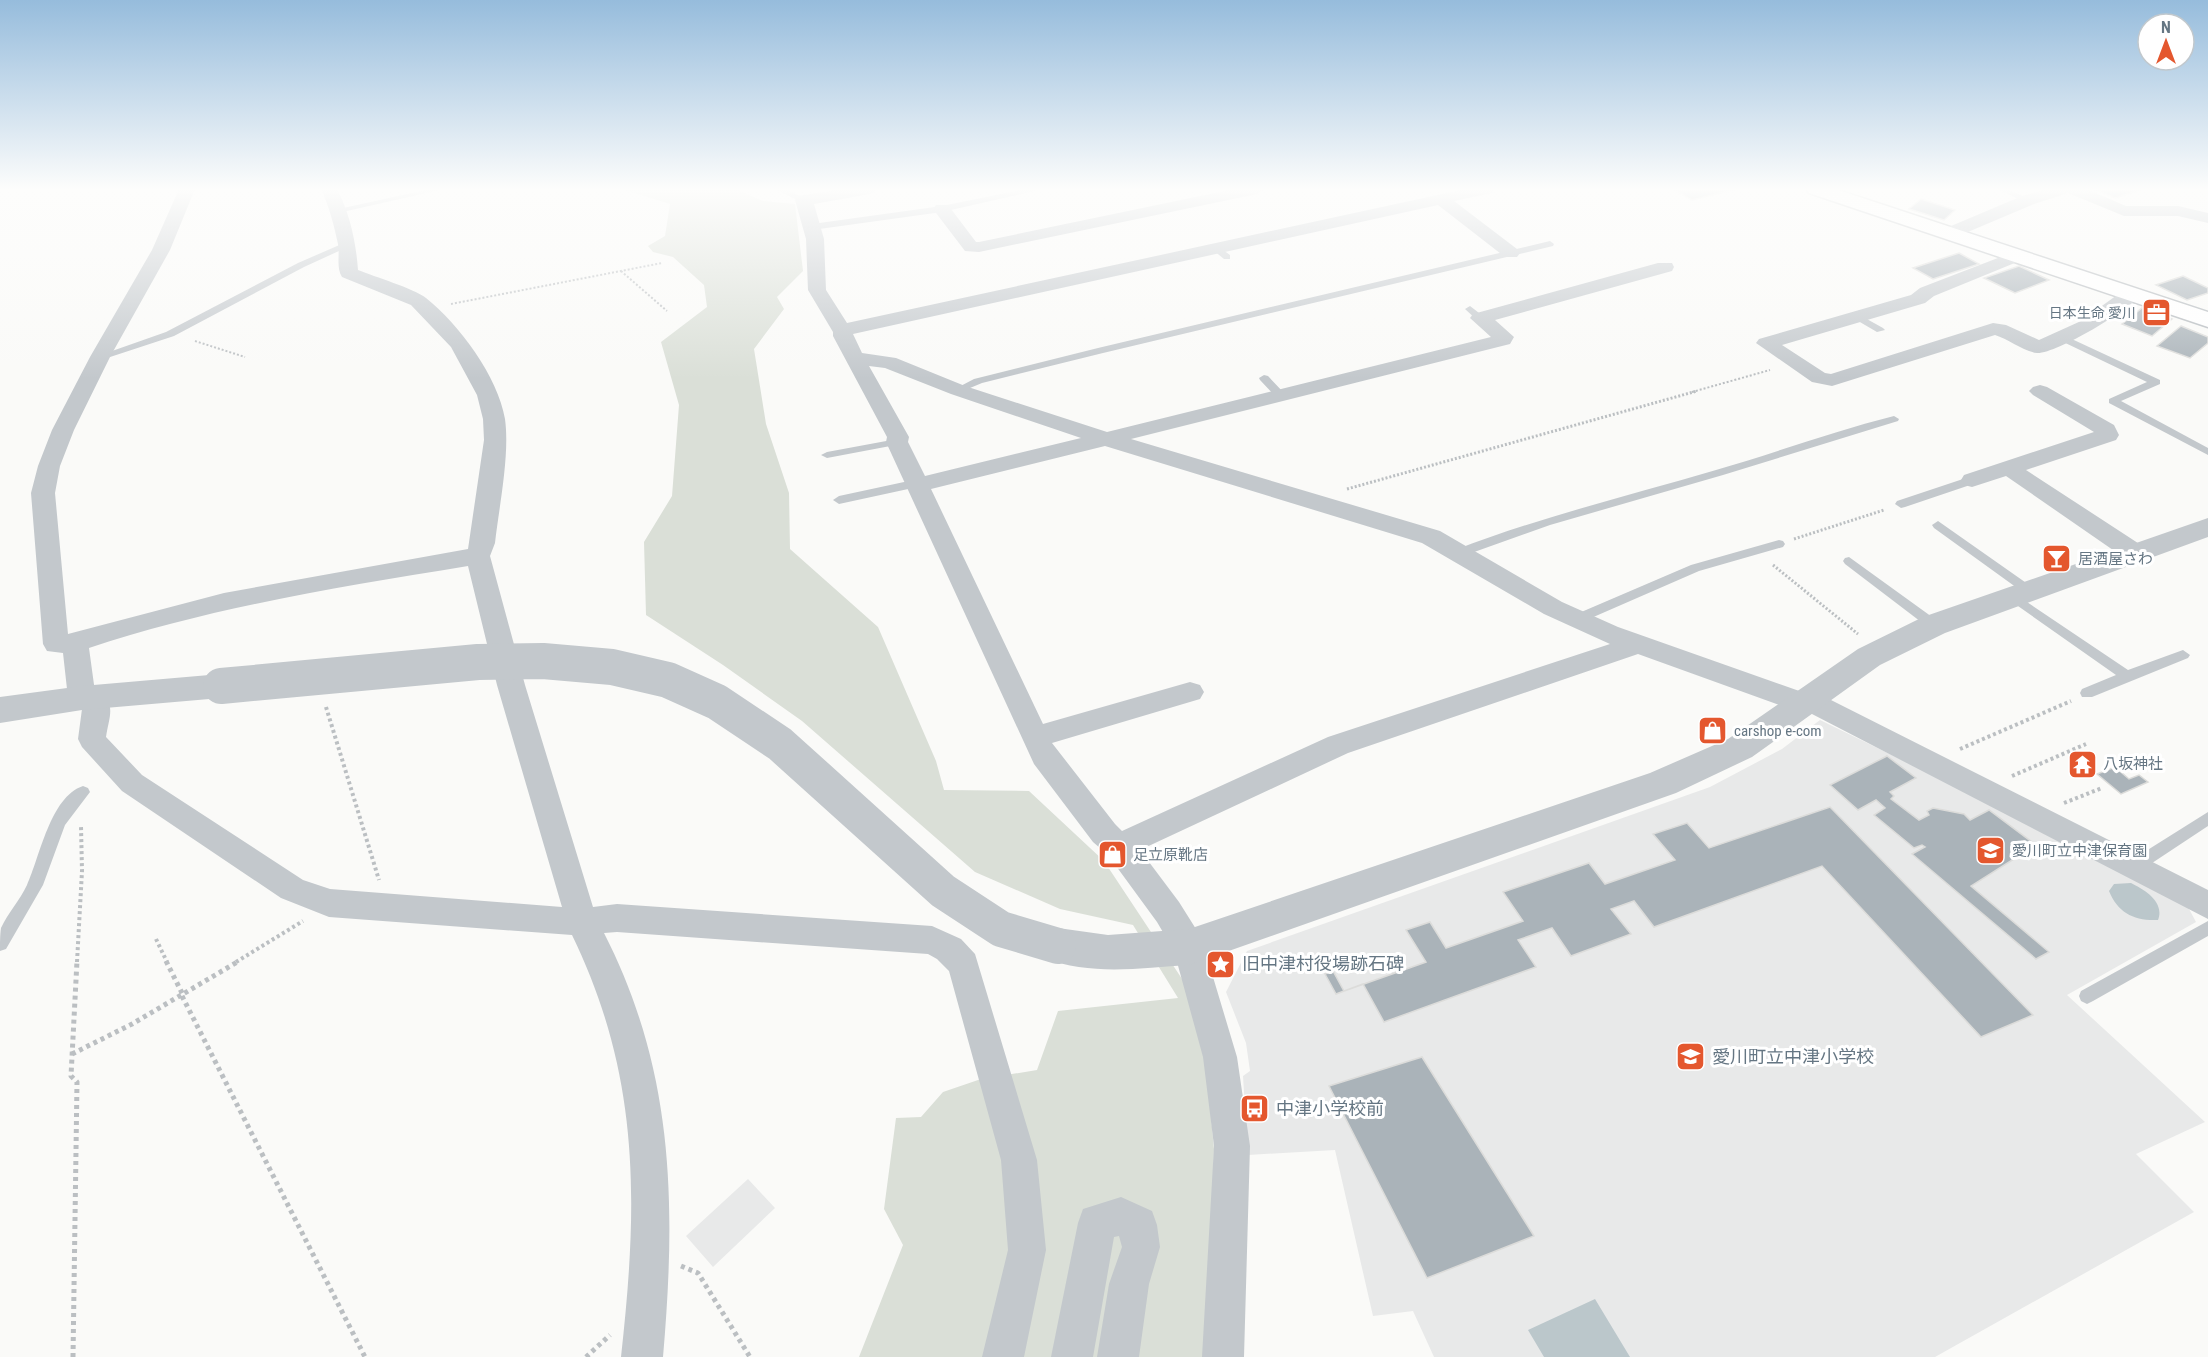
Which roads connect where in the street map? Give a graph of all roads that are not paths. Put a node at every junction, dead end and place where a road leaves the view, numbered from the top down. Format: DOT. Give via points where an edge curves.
graph roads {
  1 [pos="160,252"];
  2 [pos="329,252"];
  3 [pos="348,252"];
  4 [pos="816,252"];
  5 [pos="1224,252"];
  6 [pos="2005,252"];
  7 [pos="1511,253"];
  8 [pos="2016,256"];
  9 [pos="1660,271"];
  10 [pos="2131,294"];
  11 [pos="1856,316"];
  12 [pos="2208,320"];
  13 [pos="843,330"];
  14 [pos="1880,330"];
  15 [pos="2061,337"];
  16 [pos="100,357"];
  17 [pos="856,358"];
  18 [pos="1264,378"];
  19 [pos="958,390"];
  20 [pos="1280,395"];
  21 [pos="2049,400"];
  22 [pos="1894,419"];
  23 [pos="1108,439"];
  24 [pos="2208,441"];
  25 [pos="897,442"];
  26 [pos="2196,446"];
  27 [pos="2208,452"];
  28 [pos="827,455"];
  29 [pos="2010,469"];
  30 [pos="1972,480"];
  31 [pos="918,484"];
  32 [pos="844,496"];
  33 [pos="1901,504"];
  34 [pos="1938,525"];
  35 [pos="2208,526"];
  36 [pos="1963,530"];
  37 [pos="1950,535"];
  38 [pos="1779,544"];
  39 [pos="1459,553"];
  40 [pos="2135,553"];
  41 [pos="478,556"];
  42 [pos="1849,561"];
  43 [pos="2020,593"];
  44 [pos="1577,619"];
  45 [pos="1934,625"];
  46 [pos="75,643"];
  47 [pos="1637,645"];
  48 [pos="2182,655"];
  49 [pos="2127,676"];
  50 [pos="1173,692"];
  51 [pos="2087,693"];
  52 [pos="82,699"];
  53 [pos="1803,703"];
  54 [pos="0,710"];
  55 [pos="1035,737"];
  56 [pos="83,792"];
  57 [pos="2208,818"];
  58 [pos="1119,846"];
  59 [pos="2135,866"];
  60 [pos="2208,905"];
  61 [pos="582,922"];
  62 [pos="2208,928"];
  63 [pos="0,944"];
  64 [pos="1189,947"];
  65 [pos="2087,996"];
  66 [pos="642,1357"];
  67 [pos="1003,1357"];
  68 [pos="1072,1357"];
  69 [pos="1118,1357"];
  70 [pos="1223,1357"];
  1 -- 16 [label="street"];
  2 -- 16 [label="lane" via="170,334"];
  3 -- 41 [label="street" via="349,273 417,301 426,309 460,344 488,395 495,440 483,543"];
  4 -- 13 [label="street" via="817,290"];
  5 -- 13 [label="street"];
  6 -- 8 [label="main road"];
  7 -- 19 [label="lane" via="1102,350 978,381"];
  8 -- 10 [label="main road"];
  8 -- 11 [label="street" via="1918,299"];
  9 -- 20 [label="street" via="1568,289 1475,314 1503,340"];
  10 -- 12 [label="main road"];
  10 -- 15 [label="street" via="2088,325"];
  11 -- 14 [label="lane"];
  11 -- 15 [label="street" via="1766,343 1819,378 1832,380 1993,329 2039,347"];
  13 -- 17 [label="street"];
  15 -- 26 [label="lane" via="2161,380 2113,401"];
  16 -- 46 [label="street" via="63,430 43,493 56,644"];
  17 -- 19 [label="street" via="889,362"];
  17 -- 25 [label="street" via="898,437"];
  18 -- 20 [label="lane"];
  19 -- 23 [label="street"];
  20 -- 23 [label="street"];
  21 -- 29 [label="street" via="2106,430 2108,435"];
  22 -- 39 [label="lane" via="1522,528"];
  23 -- 31 [label="street"];
  23 -- 39 [label="street" via="1431,537"];
  24 -- 26 [label="lane"];
  25 -- 28 [label="lane"];
  25 -- 31 [label="street"];
  26 -- 27 [label="lane"];
  29 -- 30 [label="street"];
  29 -- 40 [label="street"];
  30 -- 33 [label="lane"];
  31 -- 32 [label="lane"];
  31 -- 55 [label="street"];
  34 -- 37 [label="lane"];
  35 -- 40 [label="street"];
  36 -- 37 [label="lane"];
  37 -- 43 [label="lane"];
  38 -- 44 [label="lane" via="1695,568"];
  39 -- 44 [label="street"];
  40 -- 43 [label="street"];
  41 -- 46 [label="street" via="219,602 116,628"];
  41 -- 61 [label="street" via="511,685"];
  42 -- 45 [label="lane"];
  43 -- 45 [label="street"];
  43 -- 49 [label="lane"];
  44 -- 47 [label="street"];
  45 -- 53 [label="street" via="1880,652"];
  46 -- 52 [label="street"];
  47 -- 53 [label="street"];
  47 -- 58 [label="street" via="1338,745"];
  48 -- 49 [label="lane"];
  49 -- 51 [label="lane"];
  50 -- 55 [label="street"];
  52 -- 54 [label="street"];
  52 -- 61 [label="street" via="97,704 93,739 132,783 292,889 328,903"];
  52 -- 64 [label="street, bridge" via="478,662 543,661 612,667 668,680 717,702 780,744 943,891 1001,929 1058,946 1108,953"];
  53 -- 59 [label="street" via="1817,705"];
  53 -- 64 [label="street" via="1740,748 1663,783"];
  55 -- 58 [label="street" via="1044,756 1104,833"];
  56 -- 63 [label="lane" via="65,809 50,837 40,875"];
  57 -- 59 [label="lane"];
  58 -- 64 [label="street"];
  59 -- 60 [label="street"];
  61 -- 66 [label="street" via="601,956 640,1076 652,1191 649,1298"];
  61 -- 67 [label="street" via="617,918 872,935 932,940 949,949 963,964 1019,1160 1027,1250"];
  62 -- 65 [label="lane"];
  64 -- 70 [label="street" via="1220,1057 1232,1146"];
  68 -- 69 [label="street" via="1097,1223 1121,1216 1138,1225 1141,1246 1129,1284"];
}
